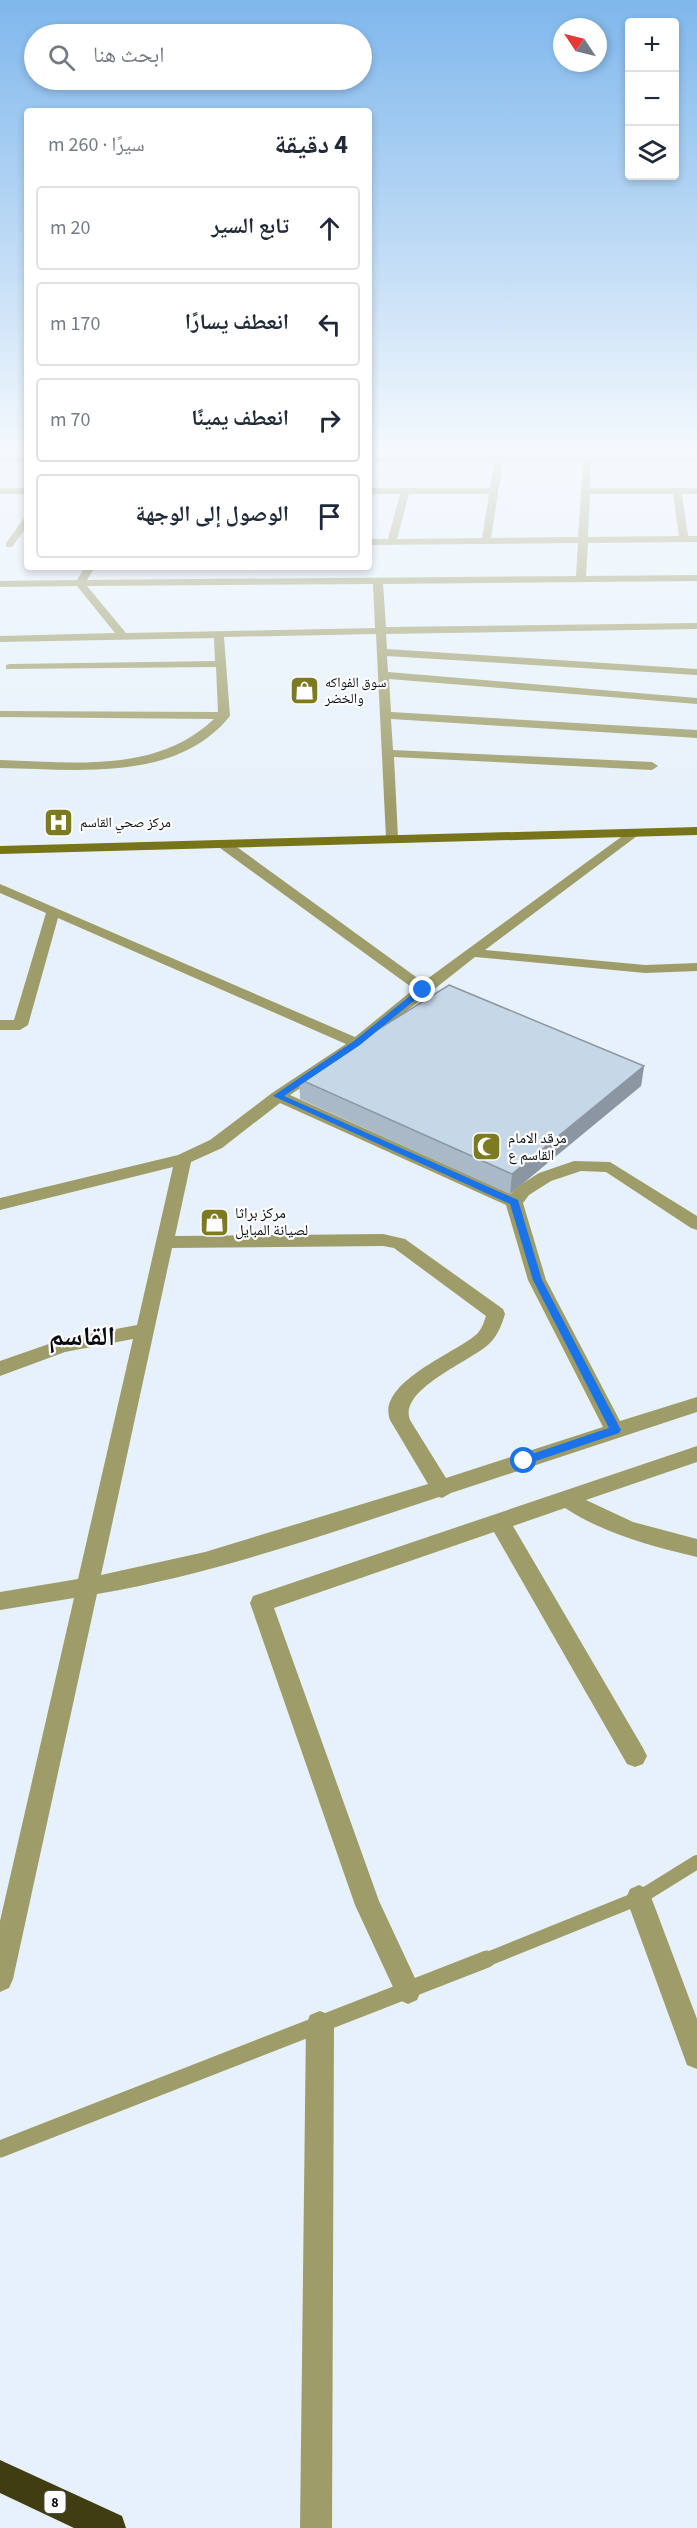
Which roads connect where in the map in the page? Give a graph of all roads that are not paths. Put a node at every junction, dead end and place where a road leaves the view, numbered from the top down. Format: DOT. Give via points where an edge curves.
graph roads {
  1 [pos="88,571"];
  2 [pos="581,571"];
  3 [pos="697,578"];
  4 [pos="581,579"];
  5 [pos="378,581"];
  6 [pos="0,584"];
  7 [pos="80,584"];
  8 [pos="697,626"];
  9 [pos="381,633"];
  10 [pos="219,636"];
  11 [pos="124,637"];
  12 [pos="0,639"];
  13 [pos="381,652"];
  14 [pos="221,664"];
  15 [pos="10,667"];
  16 [pos="697,672"];
  17 [pos="383,675"];
  18 [pos="697,701"];
  19 [pos="0,714"];
  20 [pos="385,715"];
  21 [pos="224,716"];
  22 [pos="697,734"];
  23 [pos="388,753"];
  24 [pos="0,764"];
  25 [pos="652,766"];
  26 [pos="697,831"];
  27 [pos="632,833"];
  28 [pos="392,838"];
  29 [pos="225,845"];
  30 [pos="0,850"];
  31 [pos="0,888"];
  32 [pos="53,912"];
  33 [pos="474,953"];
  34 [pos="697,967"];
  35 [pos="423,990"];
  36 [pos="0,1025"];
  37 [pos="357,1043"];
  38 [pos="278,1096"];
  39 [pos="183,1159"];
  40 [pos="514,1202"];
  41 [pos="0,1204"];
  42 [pos="697,1224"];
  43 [pos="165,1242"];
  44 [pos="146,1330"];
  45 [pos="0,1369"];
  46 [pos="697,1404"];
  47 [pos="615,1430"];
  48 [pos="697,1454"];
  49 [pos="442,1490"];
  50 [pos="567,1498"];
  51 [pos="499,1521"];
  52 [pos="697,1548"];
  53 [pos="88,1587"];
  54 [pos="0,1601"];
  55 [pos="635,1756"];
  56 [pos="697,1862"];
  57 [pos="639,1898"];
  58 [pos="0,1979"];
  59 [pos="408,1991"];
  60 [pos="320,2025"];
  61 [pos="697,2055"];
  62 [pos="0,2149"];
  63 [pos="0,2476"];
  64 [pos="110,2528"];
  65 [pos="316,2528"];
  1 -- 7 [label="street"];
  2 -- 4 [label="street"];
  3 -- 4 [label="street"];
  4 -- 5 [label="street"];
  5 -- 7 [label="street" via="191,579"];
  5 -- 9 [label="street"];
  6 -- 7 [label="street"];
  7 -- 11 [label="street"];
  8 -- 9 [label="street"];
  9 -- 10 [label="street"];
  9 -- 13 [label="street"];
  10 -- 11 [label="street"];
  10 -- 14 [label="street"];
  11 -- 12 [label="street"];
  13 -- 16 [label="street"];
  13 -- 17 [label="street"];
  14 -- 15 [label="street"];
  14 -- 21 [label="street"];
  17 -- 18 [label="street"];
  17 -- 20 [label="street"];
  19 -- 21 [label="street"];
  20 -- 22 [label="street"];
  20 -- 23 [label="street"];
  21 -- 24 [label="street" via="214,729 196,740 153,759 125,764"];
  23 -- 25 [label="street"];
  23 -- 28 [label="street"];
  26 -- 27 [label="street"];
  27 -- 28 [label="street"];
  27 -- 33 [label="street"];
  28 -- 29 [label="street"];
  29 -- 30 [label="street"];
  29 -- 35 [label="street"];
  31 -- 32 [label="street"];
  32 -- 36 [label="street" via="20,1025"];
  32 -- 37 [label="street"];
  33 -- 34 [label="street" via="645,969"];
  33 -- 35 [label="street"];
  35 -- 37 [label="street"];
  37 -- 38 [label="street"];
  38 -- 39 [label="street" via="216,1144"];
  38 -- 40 [label="street"];
  39 -- 41 [label="street"];
  39 -- 43 [label="street"];
  40 -- 42 [label="street" via="545,1177 580,1165 610,1167"];
  40 -- 47 [label="street" via="537,1280"];
  43 -- 44 [label="street"];
  43 -- 49 [label="street" via="256,1239 399,1243 496,1314 483,1340 416,1383 400,1401 398,1416"];
  44 -- 45 [label="street" via="63,1346"];
  44 -- 53 [label="street"];
  46 -- 47 [label="street"];
  47 -- 49 [label="street"];
  48 -- 50 [label="street"];
  49 -- 53 [label="street" via="203,1562"];
  50 -- 51 [label="street"];
  50 -- 52 [label="street" via="583,1510 633,1533"];
  51 -- 55 [label="street"];
  51 -- 59 [label="street" via="261,1603 368,1905"];
  53 -- 54 [label="street"];
  53 -- 58 [label="street"];
  56 -- 57 [label="lane"];
  57 -- 59 [label="lane"];
  57 -- 61 [label="street"];
  59 -- 60 [label="lane"];
  60 -- 62 [label="lane"];
  60 -- 65 [label="street"];
  63 -- 64 [label="highway, 8"];
}
